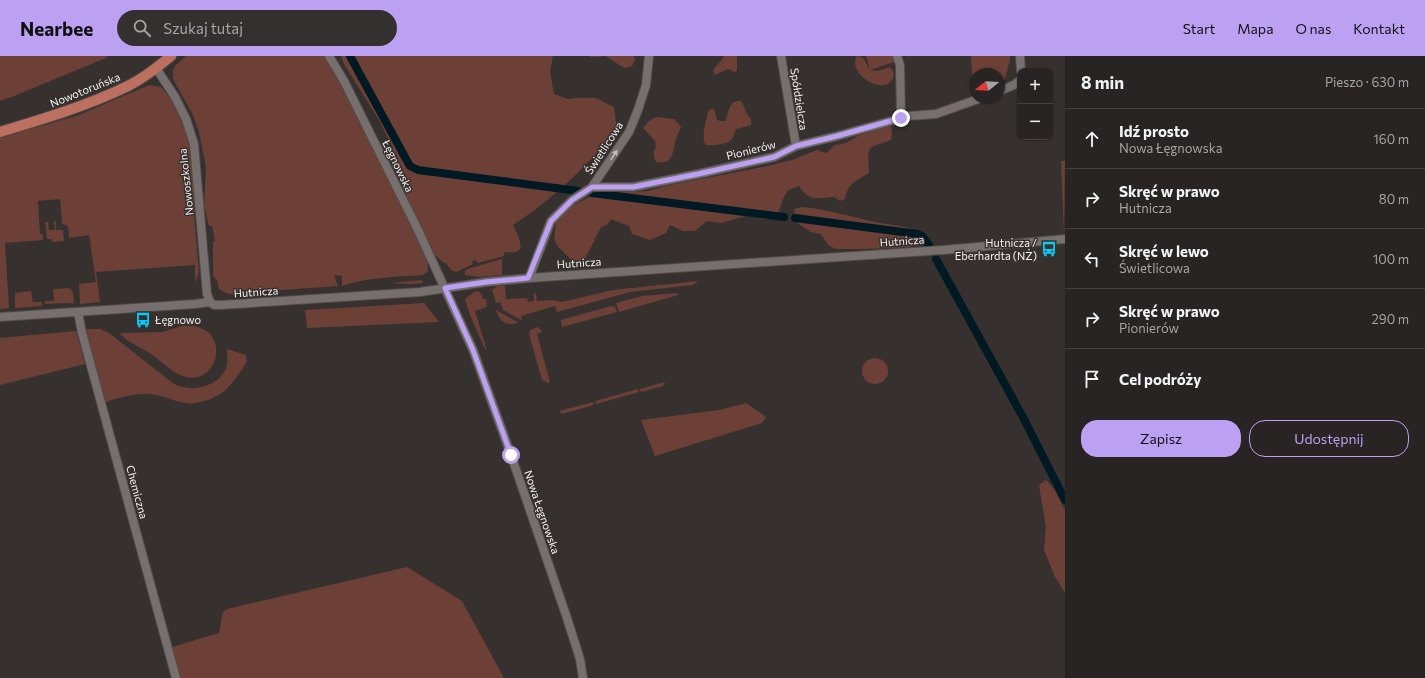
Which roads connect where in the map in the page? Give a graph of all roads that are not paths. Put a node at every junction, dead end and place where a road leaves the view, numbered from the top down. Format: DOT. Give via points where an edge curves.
graph roads {
  1 [pos="171,56"];
  2 [pos="329,56"];
  3 [pos="649,56"];
  4 [pos="781,56"];
  5 [pos="897,56"];
  6 [pos="1020,56"];
  7 [pos="156,68"];
  8 [pos="1021,68"];
  9 [pos="1017,82"];
  10 [pos="1005,89"];
  11 [pos="969,102"];
  12 [pos="901,118"];
  13 [pos="0,132"];
  14 [pos="796,146"];
  15 [pos="592,187"];
  16 [pos="1065,239"];
  17 [pos="528,278"];
  18 [pos="445,288"];
  19 [pos="210,302"];
  20 [pos="78,312"];
  21 [pos="0,317"];
  22 [pos="176,678"];
  23 [pos="582,678"];
  1 -- 7 [label="main road, Nowotoruńska"];
  2 -- 18 [label="street, Łęgnowska" via="363,118"];
  15 -- 3 [label="street, Świetlicowa, one-way" via="633,124 646,85"];
  4 -- 14 [label="street, Spółdzielcza"];
  5 -- 12 [label="street" via="900,65"];
  6 -- 8 [label="street"];
  7 -- 13 [label="main road, Nowotoruńska" via="129,85 82,106"];
  7 -- 19 [label="street, Nowoszkolna" via="186,119 194,144 207,294"];
  9 -- 10 [label="street"];
  11 -- 12 [label="street, Pionierów" via="936,114"];
  12 -- 14 [label="street, Pionierów"];
  14 -- 15 [label="street, Pionierów" via="774,157 698,174 633,187"];
  15 -- 17 [label="street, Świetlicowa" via="572,200 551,221"];
  16 -- 17 [label="street, Hutnicza" via="943,250"];
  17 -- 18 [label="street, Hutnicza"];
  18 -- 19 [label="street, Hutnicza" via="420,292 225,305 214,305"];
  18 -- 23 [label="street, Nowa Łęgnowska" via="473,350 506,440 566,615 580,659"];
  19 -- 20 [label="street, Hutnicza"];
  20 -- 21 [label="street, Hutnicza"];
  20 -- 22 [label="street, Chemiczna"];
}
